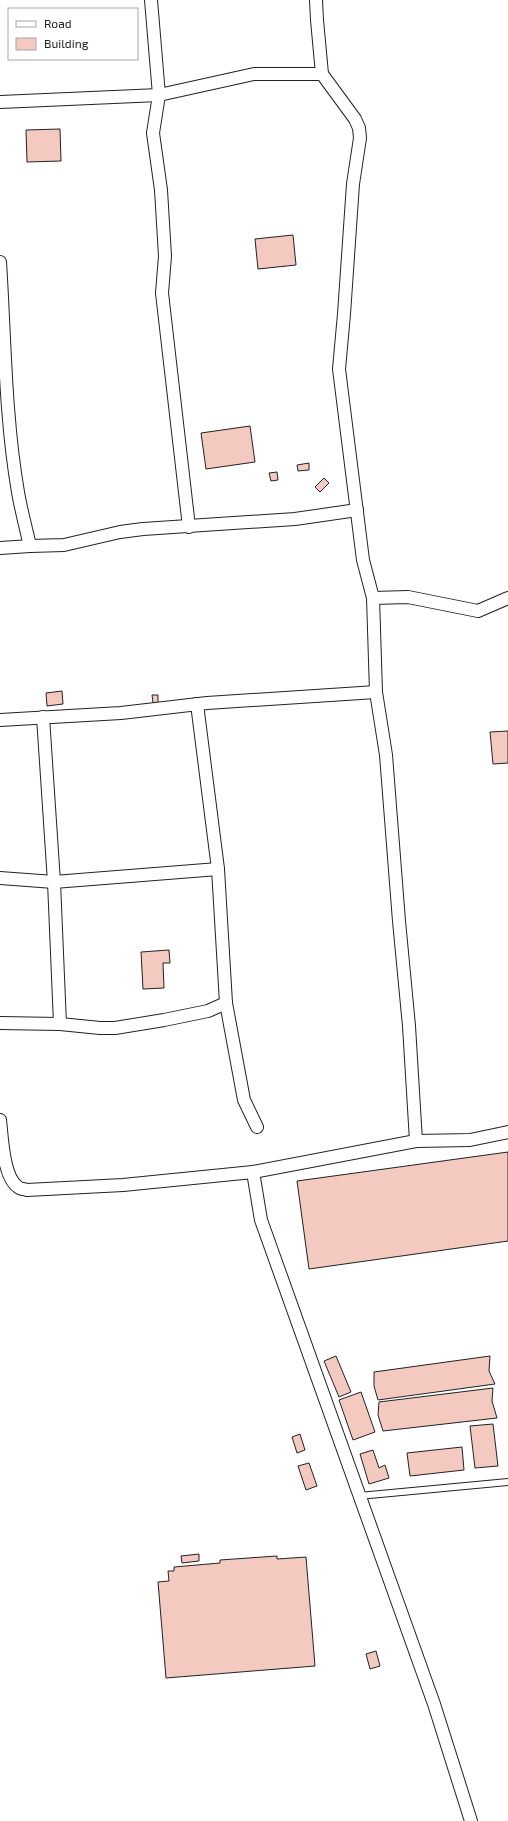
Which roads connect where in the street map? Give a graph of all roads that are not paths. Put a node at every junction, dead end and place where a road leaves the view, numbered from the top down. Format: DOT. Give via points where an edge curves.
graph roads {
  1 [pos="151,0"];
  2 [pos="316,0"];
  3 [pos="322,74"];
  4 [pos="158,95"];
  5 [pos="0,102"];
  6 [pos="0,262"];
  7 [pos="3,395"];
  8 [pos="357,510"];
  9 [pos="190,527"];
  10 [pos="30,546"];
  11 [pos="0,548"];
  12 [pos="373,598"];
  13 [pos="508,598"];
  14 [pos="376,692"];
  15 [pos="197,704"];
  16 [pos="44,717"];
  17 [pos="0,720"];
  18 [pos="218,869"];
  19 [pos="0,878"];
  20 [pos="54,882"];
  21 [pos="226,1003"];
  22 [pos="0,1023"];
  23 [pos="60,1024"];
  24 [pos="0,1120"];
  25 [pos="257,1127"];
  26 [pos="508,1132"];
  27 [pos="416,1141"];
  28 [pos="253,1172"];
  29 [pos="508,1482"];
  30 [pos="359,1496"];
  31 [pos="471,1821"];
  1 -- 4 [label="street"];
  2 -- 3 [label="street"];
  3 -- 4 [label="street" via="254,74"];
  3 -- 8 [label="street" via="355,119 360,138 353,184 339,369"];
  4 -- 5 [label="street"];
  4 -- 9 [label="street" via="152,133 161,190 164,256 162,293"];
  6 -- 7 [label="street"];
  7 -- 10 [label="street" via="18,492"];
  8 -- 9 [label="street" via="295,519"];
  8 -- 12 [label="street" via="364,560"];
  9 -- 10 [label="street" via="120,532 64,546"];
  10 -- 11 [label="street"];
  12 -- 13 [label="street" via="408,597 478,611"];
  12 -- 14 [label="street"];
  14 -- 15 [label="street"];
  14 -- 27 [label="street" via="386,755"];
  15 -- 16 [label="street" via="121,713"];
  15 -- 18 [label="street"];
  16 -- 17 [label="street"];
  16 -- 20 [label="street"];
  18 -- 20 [label="street"];
  18 -- 21 [label="street"];
  19 -- 20 [label="street"];
  20 -- 23 [label="street"];
  21 -- 23 [label="street" via="208,1011 115,1028"];
  21 -- 25 [label="street" via="244,1100"];
  22 -- 23 [label="street"];
  24 -- 28 [label="street" via="3,1151 10,1178 17,1187 27,1190 123,1185"];
  26 -- 27 [label="street" via="470,1140"];
  27 -- 28 [label="street"];
  28 -- 30 [label="street" via="261,1220"];
  29 -- 30 [label="lane"];
  30 -- 31 [label="street" via="434,1704"];
}
